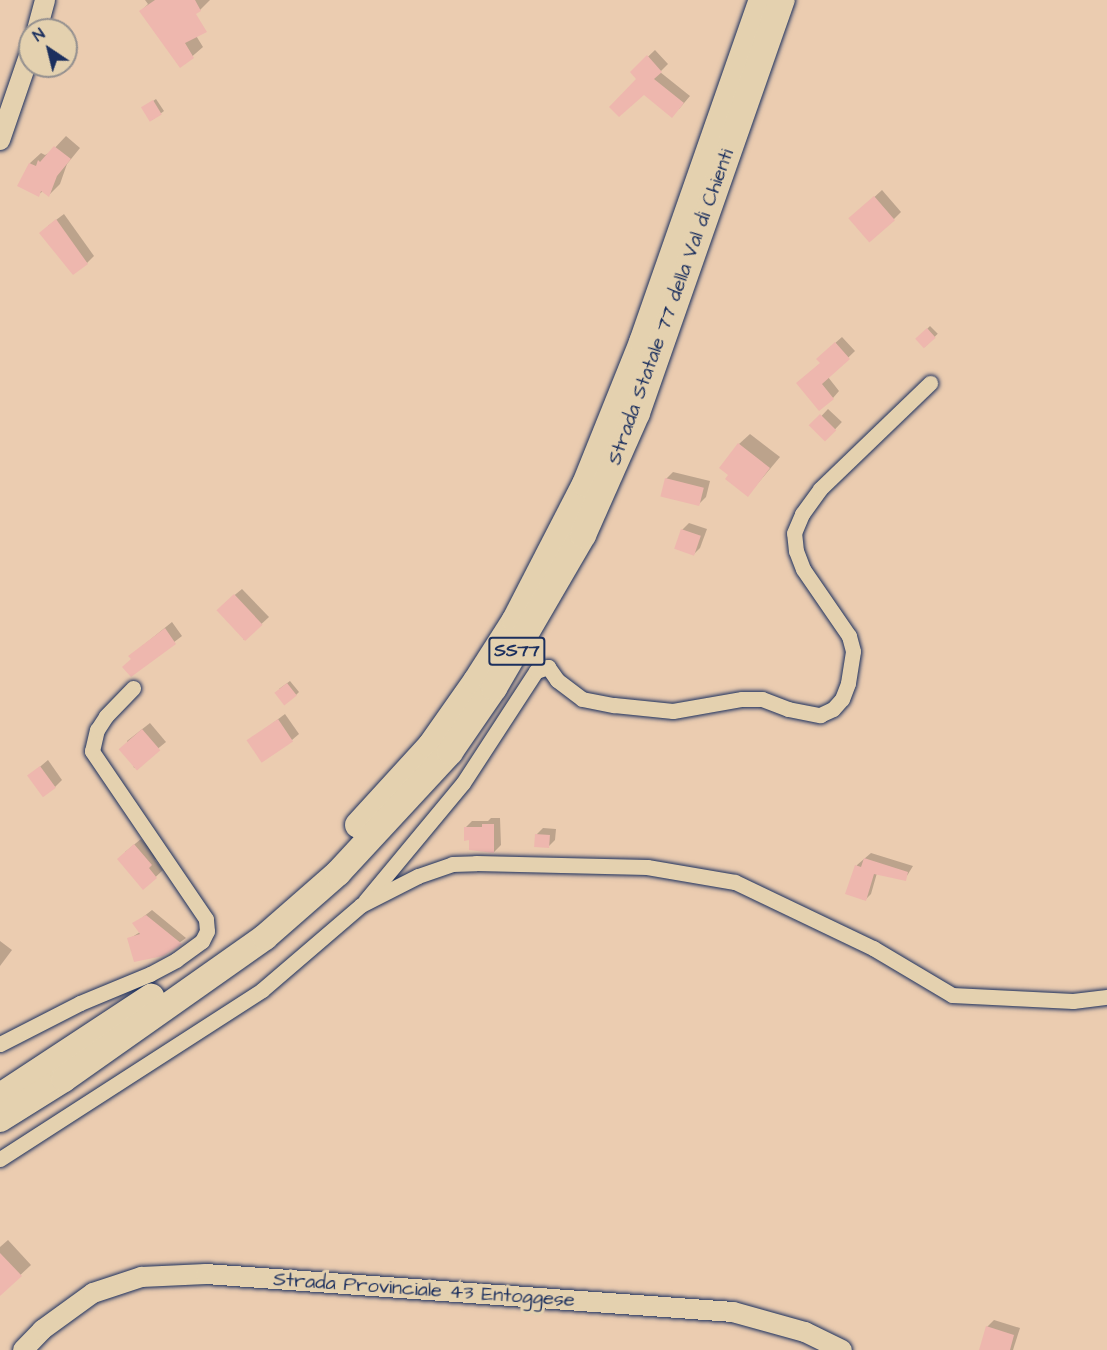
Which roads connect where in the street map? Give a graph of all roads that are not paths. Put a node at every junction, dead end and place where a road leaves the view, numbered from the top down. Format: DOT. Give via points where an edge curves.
graph roads {
  1 [pos="45,0"];
  2 [pos="762,0"];
  3 [pos="782,0"];
  4 [pos="40,18"];
  5 [pos="21,78"];
  6 [pos="0,140"];
  7 [pos="930,383"];
  8 [pos="134,688"];
  9 [pos="361,905"];
  10 [pos="1107,997"];
  11 [pos="0,1044"];
  12 [pos="0,1096"];
  13 [pos="0,1119"];
  14 [pos="0,1159"];
  15 [pos="23,1350"];
  16 [pos="842,1350"];
  1 -- 4 [label="street"];
  2 -- 12 [label="highway, Strada Statale 77 della Val di Chienti / SS77" via="642,342 585,484 515,620 476,681 431,745 325,861 280,903 227,946"];
  3 -- 13 [label="highway, Strada Statale 77 della Val di Chienti / SS77" via="637,412 583,536 528,634 450,752 338,873 274,930 73,1073"];
  5 -- 6 [label="street"];
  7 -- 9 [label="street" via="820,489 801,514 794,533 803,568 849,636 853,651 848,683 833,709 820,716 752,699 673,711 614,705 582,699 557,680 548,667 536,671 463,783"];
  8 -- 11 [label="street" via="106,716 97,730 92,751 206,919 207,931 202,941 176,960"];
  9 -- 10 [label="street" via="418,876 452,864 647,867 735,882 873,948 952,995 1073,1001"];
  9 -- 14 [label="street" via="262,990"];
  15 -- 16 [label="street, Strada Provinciale 43 Entoggese" via="42,1330 93,1293 141,1277 206,1274 733,1312 805,1332"];
}
